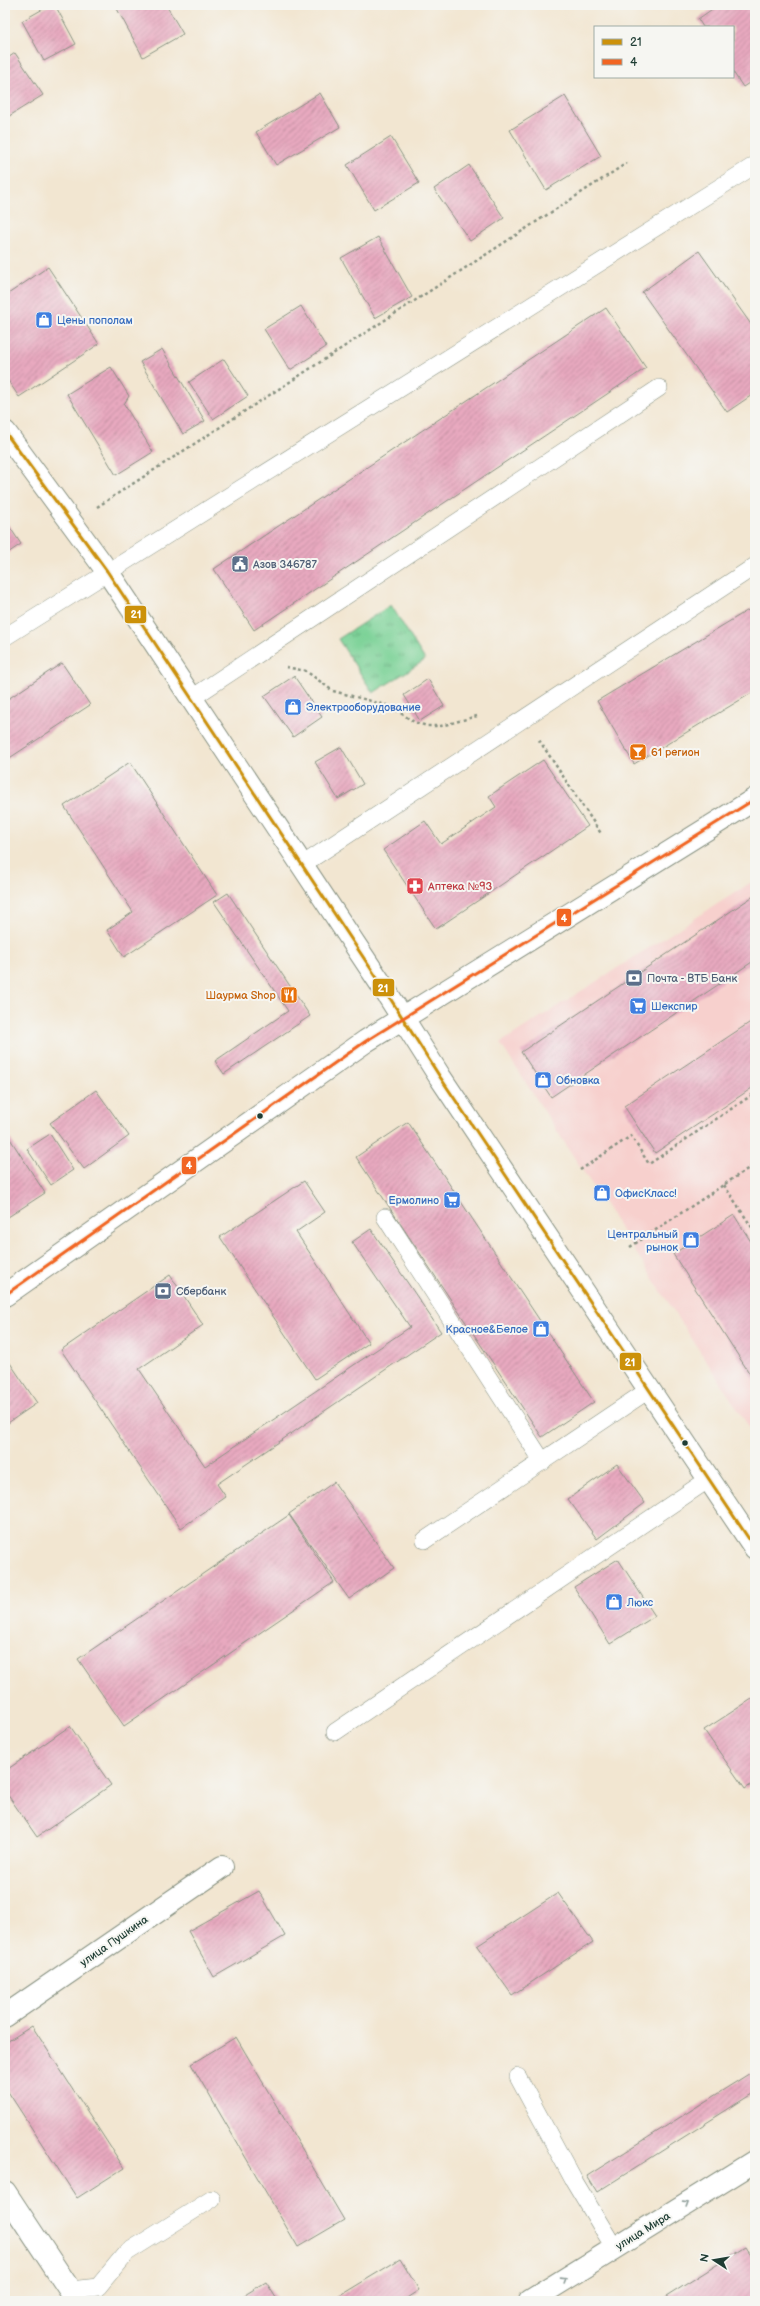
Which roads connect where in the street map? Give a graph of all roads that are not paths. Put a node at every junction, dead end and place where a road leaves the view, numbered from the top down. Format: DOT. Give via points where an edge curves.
graph roads {
  1 [pos="755,166"];
  2 [pos="659,388"];
  3 [pos="5,432"];
  4 [pos="755,566"];
  5 [pos="107,571"];
  6 [pos="5,637"];
  7 [pos="192,698"];
  8 [pos="755,798"];
  9 [pos="302,865"];
  10 [pos="403,1018"];
  11 [pos="385,1217"];
  12 [pos="5,1295"];
  13 [pos="650,1390"];
  14 [pos="543,1462"];
  15 [pos="709,1479"];
  16 [pos="425,1540"];
  17 [pos="755,1548"];
  18 [pos="335,1732"];
  19 [pos="222,1867"];
  20 [pos="5,2016"];
  21 [pos="518,2078"];
  22 [pos="755,2161"];
  23 [pos="5,2192"];
  24 [pos="212,2199"];
  25 [pos="615,2249"];
  26 [pos="74,2295"];
  27 [pos="530,2301"];
  1 -- 5 [label="lane"];
  2 -- 7 [label="lane"];
  3 -- 5 [label="street"];
  4 -- 9 [label="lane"];
  5 -- 6 [label="lane"];
  5 -- 7 [label="street"];
  7 -- 9 [label="street"];
  8 -- 10 [label="street"];
  9 -- 10 [label="street"];
  10 -- 12 [label="street"];
  10 -- 13 [label="street"];
  11 -- 14 [label="lane"];
  13 -- 14 [label="lane"];
  13 -- 15 [label="street"];
  14 -- 16 [label="lane"];
  15 -- 17 [label="street"];
  15 -- 18 [label="lane"];
  19 -- 20 [label="street, улица Пушкина"];
  21 -- 25 [label="lane"];
  25 -- 22 [label="street, улица Мира, one-way"];
  23 -- 26 [label="street"];
  24 -- 26 [label="lane" via="126,2253 98,2287"];
  27 -- 25 [label="street, улица Мира, one-way"];
}
